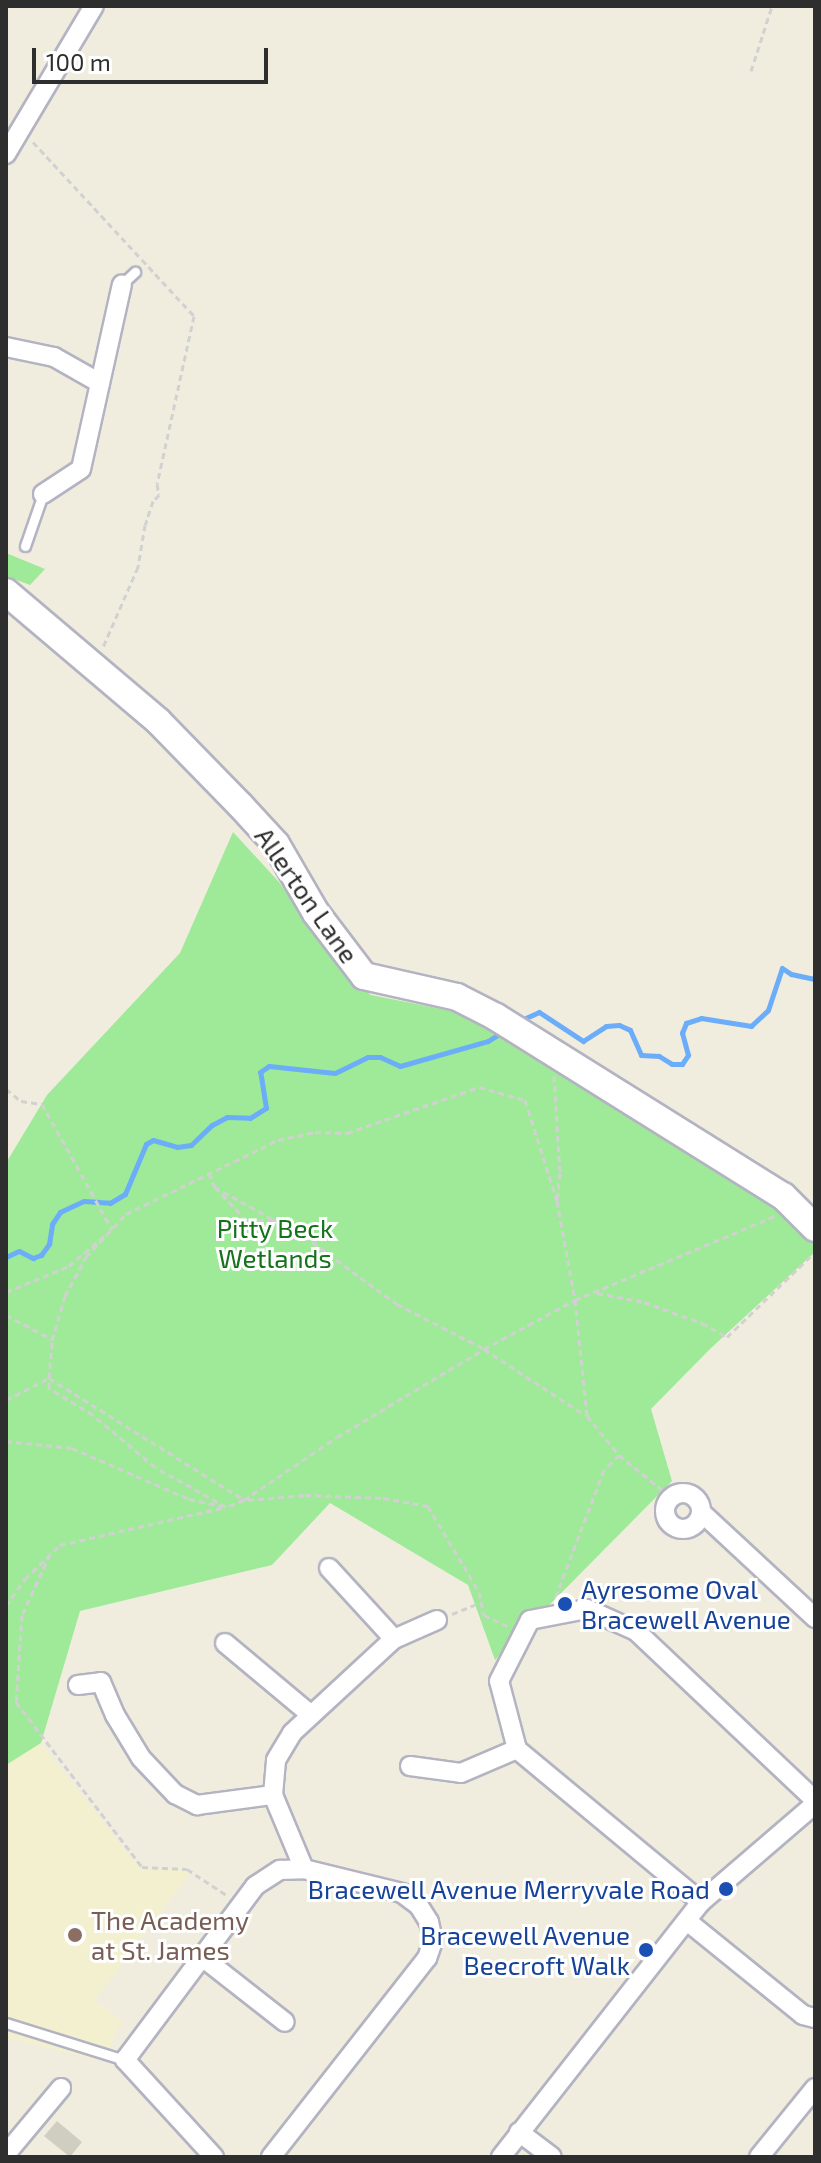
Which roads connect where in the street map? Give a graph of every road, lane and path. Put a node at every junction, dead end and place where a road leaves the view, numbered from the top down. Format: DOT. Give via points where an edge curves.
graph roads {
  1 [pos="94,6"];
  2 [pos="772,6"];
  3 [pos="751,71"];
  4 [pos="19,134"];
  5 [pos="6,154"];
  6 [pos="128,278"];
  7 [pos="6,347"];
  8 [pos="100,383"];
  9 [pos="43,494"];
  10 [pos="25,546"];
  11 [pos="6,592"];
  12 [pos="96,667"];
  13 [pos="548,1051"];
  14 [pos="6,1089"];
  15 [pos="208,1172"];
  16 [pos="215,1187"];
  17 [pos="557,1201"];
  18 [pos="792,1205"];
  19 [pos="272,1219"];
  20 [pos="815,1228"];
  21 [pos="112,1230"];
  22 [pos="815,1252"];
  23 [pos="6,1292"];
  24 [pos="594,1292"];
  25 [pos="575,1300"];
  26 [pos="6,1315"];
  27 [pos="52,1340"];
  28 [pos="484,1349"];
  29 [pos="49,1378"];
  30 [pos="6,1400"];
  31 [pos="587,1416"];
  32 [pos="6,1441"];
  33 [pos="619,1455"];
  34 [pos="671,1497"];
  35 [pos="244,1500"];
  36 [pos="226,1507"];
  37 [pos="701,1512"];
  38 [pos="50,1554"];
  39 [pos="329,1568"];
  40 [pos="481,1602"];
  41 [pos="6,1606"];
  42 [pos="547,1617"];
  43 [pos="815,1618"];
  44 [pos="437,1620"];
  45 [pos="524,1633"];
  46 [pos="394,1639"];
  47 [pos="225,1643"];
  48 [pos="78,1685"];
  49 [pos="311,1715"];
  50 [pos="517,1749"];
  51 [pos="410,1766"];
  52 [pos="273,1795"];
  53 [pos="815,1802"];
  54 [pos="304,1869"];
  55 [pos="701,1902"];
  56 [pos="242,1904"];
  57 [pos="687,1921"];
  58 [pos="202,1957"];
  59 [pos="815,2018"];
  60 [pos="285,2022"];
  61 [pos="6,2023"];
  62 [pos="125,2060"];
  63 [pos="61,2088"];
  64 [pos="815,2088"];
  65 [pos="519,2132"];
  66 [pos="13,2153"];
  67 [pos="214,2157"];
  68 [pos="271,2157"];
  69 [pos="501,2157"];
  70 [pos="552,2157"];
  71 [pos="759,2157"];
  1 -- 4 [label="street"];
  2 -- 3 [label="path"];
  4 -- 5 [label="street"];
  4 -- 12 [label="path" via="34,143 194,316 157,484 159,495 145,525 138,567"];
  6 -- 8 [label="street"];
  7 -- 8 [label="street" via="54,357"];
  8 -- 9 [label="street" via="81,469"];
  9 -- 10 [label="lane"];
  11 -- 12 [label="street, Allerton Lane"];
  12 -- 13 [label="street, Allerton Lane" via="158,721 276,844 316,913 364,976 457,997"];
  13 -- 17 [label="path" via="560,1173"];
  13 -- 18 [label="street, Allerton Lane"];
  14 -- 21 [label="path" via="21,1101 42,1104"];
  15 -- 16 [label="path"];
  15 -- 17 [label="path" via="278,1140 315,1132 347,1133 479,1087 525,1100"];
  15 -- 21 [label="path" via="126,1214"];
  16 -- 19 [label="path"];
  16 -- 19 [label="path" via="248,1222"];
  17 -- 25 [label="path"];
  18 -- 20 [label="street, Allerton Lane"];
  18 -- 24 [label="path" via="728,1238"];
  19 -- 28 [label="path" via="397,1304"];
  21 -- 23 [label="path" via="69,1266"];
  21 -- 27 [label="path" via="86,1257 65,1296"];
  22 -- 24 [label="path" via="727,1337 644,1302"];
  24 -- 25 [label="path"];
  25 -- 28 [label="path"];
  25 -- 31 [label="path"];
  26 -- 27 [label="path"];
  27 -- 29 [label="path"];
  28 -- 31 [label="path"];
  28 -- 35 [label="path"];
  29 -- 30 [label="path"];
  29 -- 35 [label="path"];
  29 -- 36 [label="path" via="49,1388 93,1415 155,1467"];
  31 -- 33 [label="path"];
  32 -- 36 [label="path" via="72,1448 189,1499"];
  33 -- 34 [label="path"];
  33 -- 42 [label="path" via="604,1470"];
  34 -- 37 [label="street" via="683,1492 693,1496"];
  34 -- 37 [label="street" via="665,1512 677,1527 690,1527"];
  35 -- 36 [label="path"];
  35 -- 40 [label="path" via="305,1495 428,1506"];
  36 -- 38 [label="path" via="60,1545"];
  37 -- 43 [label="street"];
  38 -- 41 [label="path"];
  38 -- 56 [label="path" via="22,1615 16,1702 142,1867 187,1869"];
  39 -- 46 [label="street"];
  40 -- 44 [label="path"];
  40 -- 45 [label="path" via="484,1615"];
  42 -- 45 [label="street" via="530,1620"];
  42 -- 53 [label="street" via="587,1609 636,1631"];
  44 -- 46 [label="street"];
  45 -- 50 [label="street" via="499,1681"];
  46 -- 49 [label="street"];
  47 -- 49 [label="street"];
  48 -- 52 [label="street" via="101,1682 141,1758 175,1794 197,1805"];
  49 -- 52 [label="street" via="276,1760"];
  50 -- 51 [label="street" via="461,1773"];
  50 -- 55 [label="street"];
  52 -- 54 [label="street"];
  53 -- 55 [label="street"];
  54 -- 56 [label="street" via="280,1870 255,1886"];
  54 -- 68 [label="street" via="402,1893 419,1906 433,1941 427,1958"];
  55 -- 57 [label="street"];
  56 -- 58 [label="street"];
  57 -- 59 [label="street" via="803,2015"];
  57 -- 65 [label="street"];
  58 -- 60 [label="street"];
  58 -- 62 [label="street"];
  61 -- 62 [label="lane"];
  62 -- 67 [label="street"];
  63 -- 66 [label="street"];
  64 -- 71 [label="street"];
  65 -- 69 [label="street"];
  65 -- 70 [label="street"];
}
